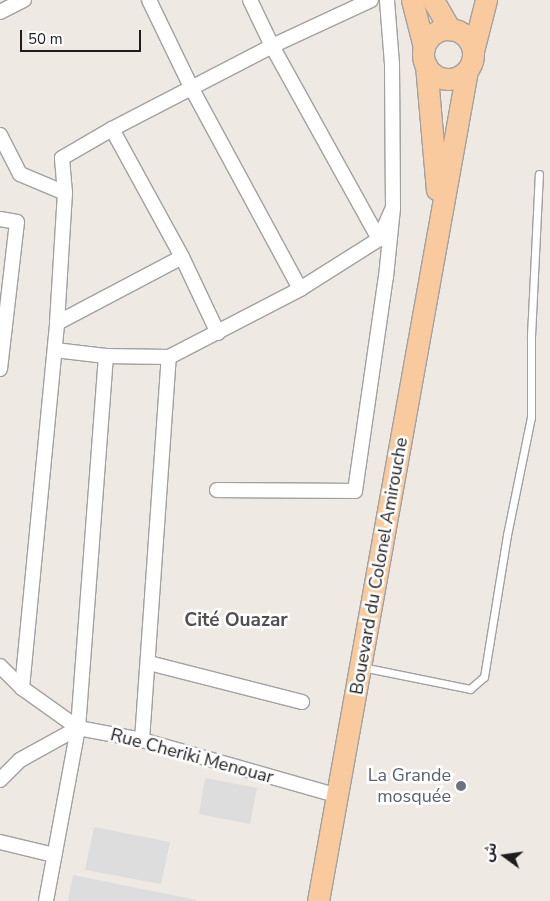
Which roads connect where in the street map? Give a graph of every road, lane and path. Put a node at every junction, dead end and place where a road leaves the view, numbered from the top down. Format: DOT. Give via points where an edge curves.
graph roads {
  1 [pos="24,0"];
  2 [pos="149,0"];
  3 [pos="250,0"];
  4 [pos="371,0"];
  5 [pos="387,0"];
  6 [pos="412,0"];
  7 [pos="433,0"];
  8 [pos="486,0"];
  9 [pos="0,12"];
  10 [pos="456,30"];
  11 [pos="272,46"];
  12 [pos="425,56"];
  13 [pos="470,60"];
  14 [pos="192,89"];
  15 [pos="112,129"];
  16 [pos="0,135"];
  17 [pos="539,174"];
  18 [pos="65,193"];
  19 [pos="393,208"];
  20 [pos="0,219"];
  21 [pos="439,231"];
  22 [pos="379,239"];
  23 [pos="182,257"];
  24 [pos="300,289"];
  25 [pos="57,323"];
  26 [pos="218,333"];
  27 [pos="55,350"];
  28 [pos="106,356"];
  29 [pos="168,357"];
  30 [pos="0,370"];
  31 [pos="217,490"];
  32 [pos="149,663"];
  33 [pos="0,666"];
  34 [pos="361,667"];
  35 [pos="22,688"];
  36 [pos="302,702"];
  37 [pos="78,728"];
  38 [pos="142,740"];
  39 [pos="0,780"];
  40 [pos="338,796"];
  41 [pos="0,842"];
  42 [pos="54,855"];
  43 [pos="46,901"];
  44 [pos="318,901"];
  1 -- 9 [label="street"];
  2 -- 14 [label="street"];
  3 -- 11 [label="street"];
  4 -- 11 [label="street"];
  5 -- 19 [label="street" via="392,64"];
  6 -- 12 [label="main road, Bouevard du Colonel Amirouche"];
  7 -- 10 [label="main road"];
  8 -- 10 [label="main road"];
  8 -- 13 [label="main road, Bouevard du Colonel Amirouche"];
  10 -- 12 [label="main road" via="436,32 430,36"];
  10 -- 13 [label="main road" via="471,44"];
  11 -- 14 [label="street"];
  11 -- 22 [label="street"];
  12 -- 13 [label="main road" via="430,71 445,78 453,78"];
  12 -- 21 [label="main road, Bouevard du Colonel Amirouche"];
  13 -- 21 [label="main road, Bouevard du Colonel Amirouche"];
  14 -- 15 [label="street"];
  14 -- 24 [label="street"];
  15 -- 18 [label="street" via="62,158"];
  15 -- 23 [label="street"];
  16 -- 18 [label="street" via="20,174"];
  17 -- 34 [label="lane" via="531,336 531,417 506,536 484,677 470,689"];
  18 -- 25 [label="street"];
  19 -- 22 [label="street"];
  19 -- 31 [label="street" via="355,491"];
  20 -- 30 [label="street" via="17,222"];
  21 -- 34 [label="main road, Bouevard du Colonel Amirouche"];
  22 -- 24 [label="street"];
  23 -- 25 [label="street"];
  23 -- 26 [label="street"];
  24 -- 26 [label="street"];
  25 -- 27 [label="street"];
  26 -- 29 [label="street"];
  27 -- 28 [label="street"];
  27 -- 35 [label="street"];
  28 -- 29 [label="street"];
  28 -- 37 [label="street"];
  29 -- 32 [label="street"];
  32 -- 36 [label="street"];
  32 -- 38 [label="street"];
  33 -- 35 [label="street"];
  34 -- 40 [label="main road, Bouevard du Colonel Amirouche"];
  35 -- 37 [label="street"];
  37 -- 38 [label="street, Rue Cheriki Menouar"];
  37 -- 39 [label="street" via="20,760"];
  37 -- 42 [label="street"];
  38 -- 40 [label="street, Rue Cheriki Menouar"];
  40 -- 44 [label="main road, Bouevard du Colonel Amirouche"];
  41 -- 42 [label="street"];
  42 -- 43 [label="street"];
}
